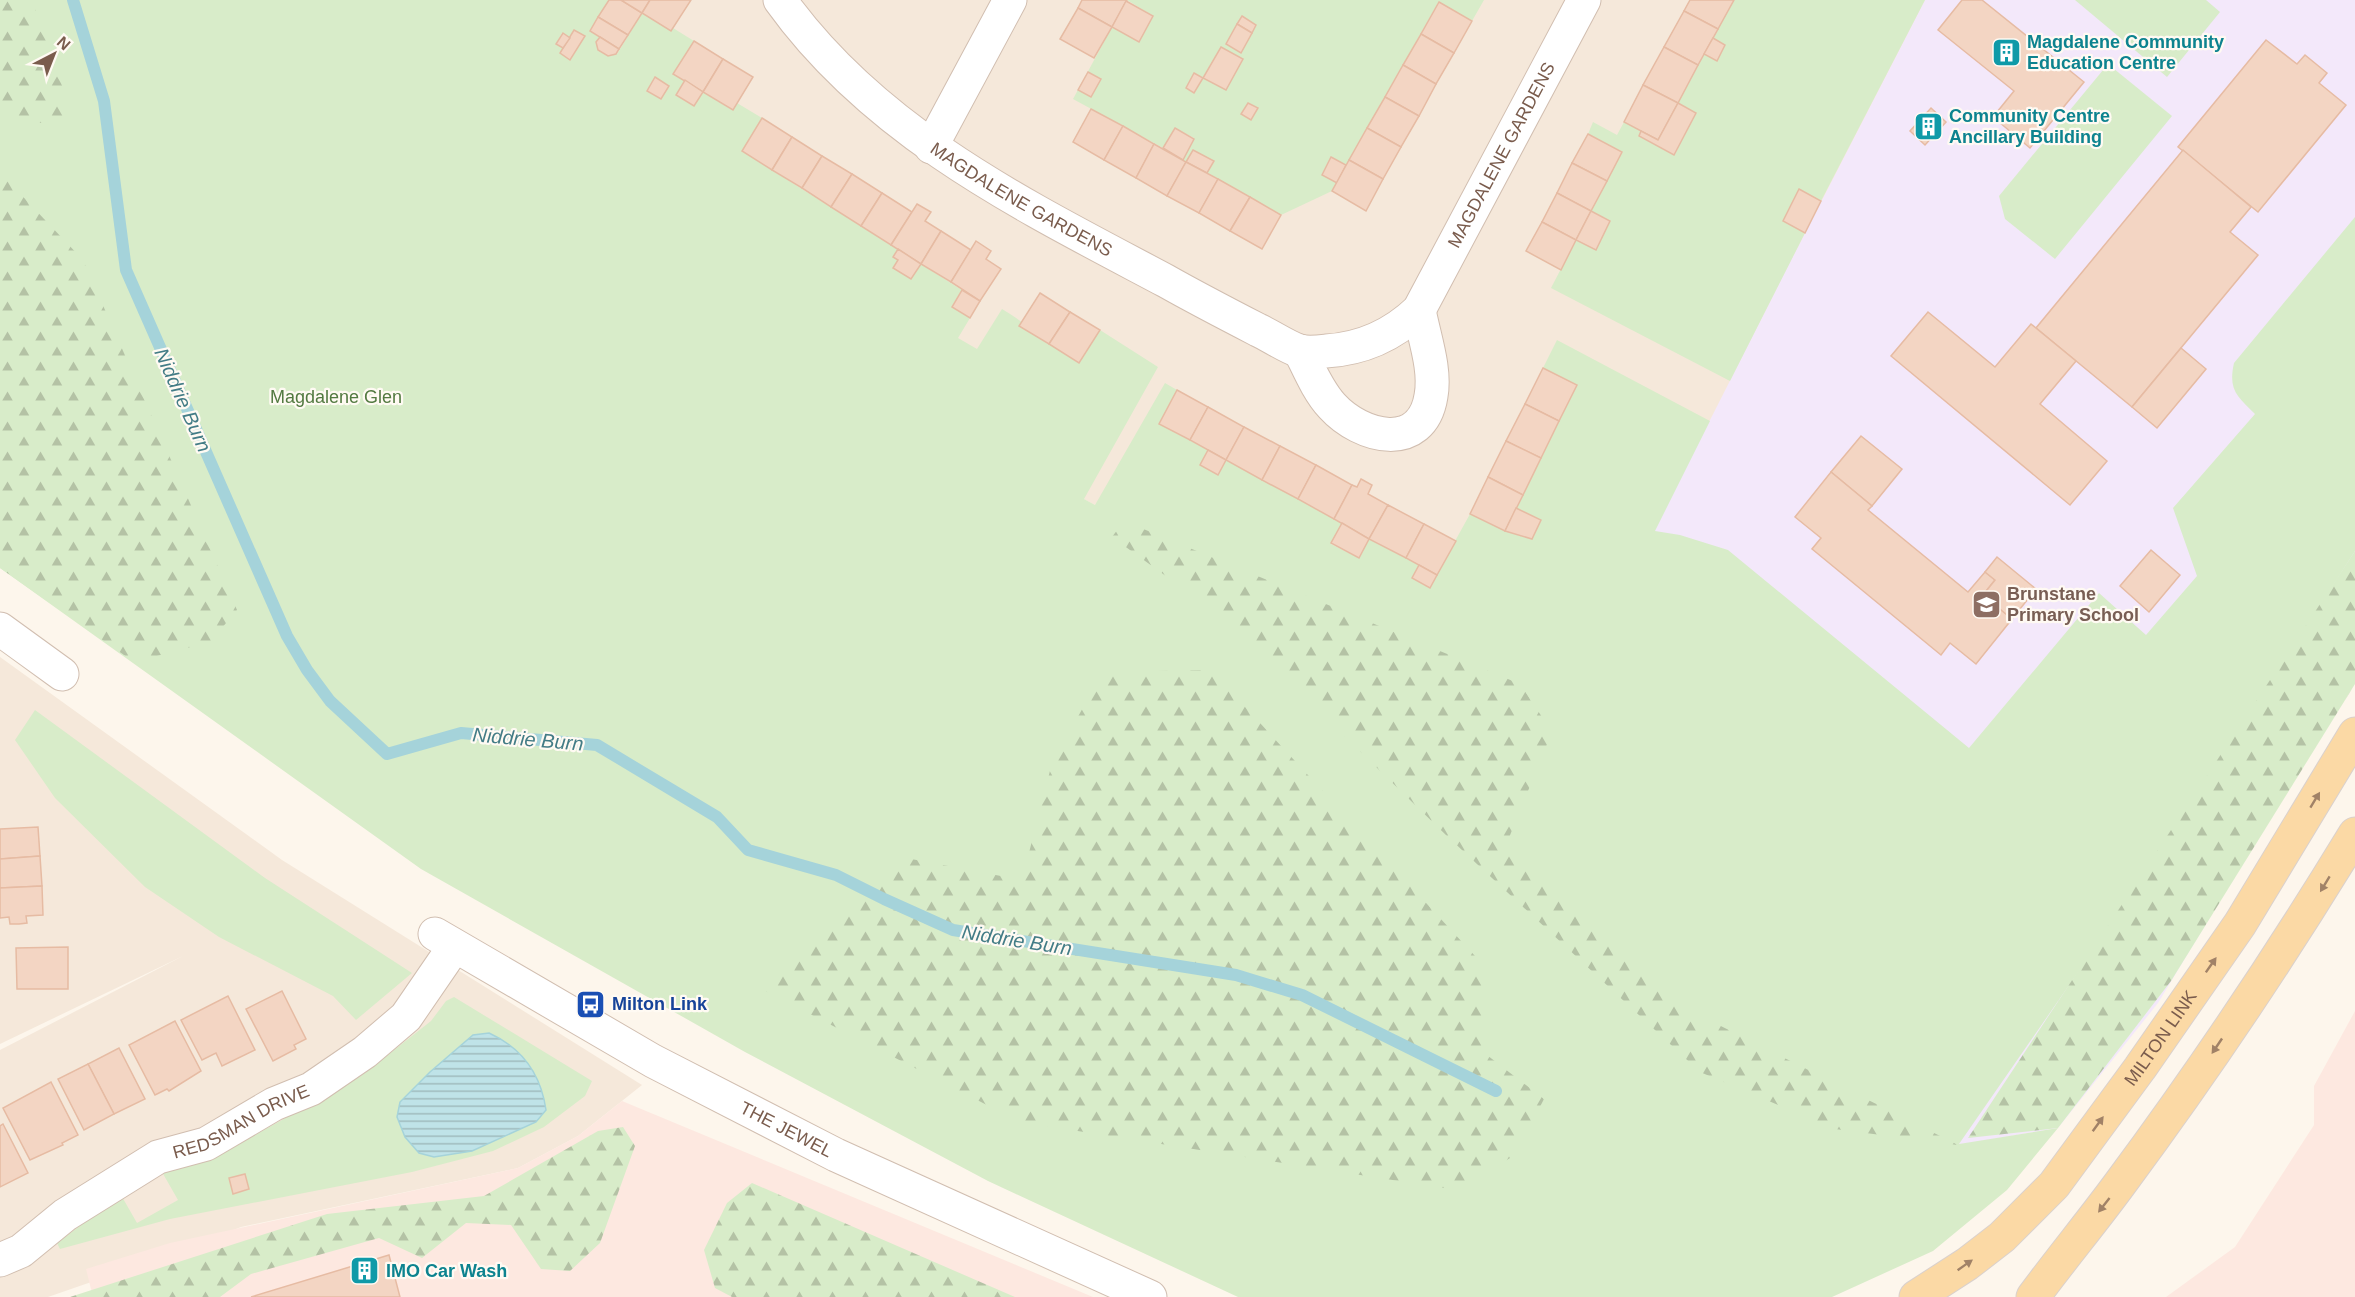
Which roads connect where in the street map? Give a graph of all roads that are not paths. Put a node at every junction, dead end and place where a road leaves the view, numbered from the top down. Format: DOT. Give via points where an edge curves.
graph roads {
  1 [pos="780,0"];
  2 [pos="1010,0"];
  3 [pos="1584,0"];
  4 [pos="931,147"];
  5 [pos="1419,310"];
  6 [pos="1300,351"];
  7 [pos="0,629"];
  8 [pos="62,674"];
  9 [pos="2355,734"];
  10 [pos="2355,834"];
  11 [pos="445,940"];
  12 [pos="0,1260"];
  13 [pos="1150,1297"];
  14 [pos="1916,1297"];
  15 [pos="2033,1297"];
  1 -- 4 [label="street, MAGDALENE GARDENS" via="840,70"];
  2 -- 4 [label="street"];
  3 -- 5 [label="street, MAGDALENE GARDENS"];
  4 -- 6 [label="street, MAGDALENE GARDENS" via="1044,217"];
  5 -- 6 [label="street, MAGDALENE GARDENS" via="1379,339 1336,351"];
  5 -- 6 [label="street" via="1432,384 1428,408 1409,432 1377,434 1341,415 1327,400"];
  7 -- 8 [label="street"];
  14 -- 9 [label="main road, MILTON LINK, one-way" via="2002,1237 2054,1185 2240,924"];
  10 -- 15 [label="main road, one-way" via="2313,904 2192,1082 2119,1186"];
  11 -- 12 [label="street, REDSMAN DRIVE" via="406,1017 365,1052 311,1089 274,1104 206,1144 158,1157 65,1215 21,1251"];
  11 -- 13 [label="street, THE JEWEL" via="653,1061 836,1155"];
}
